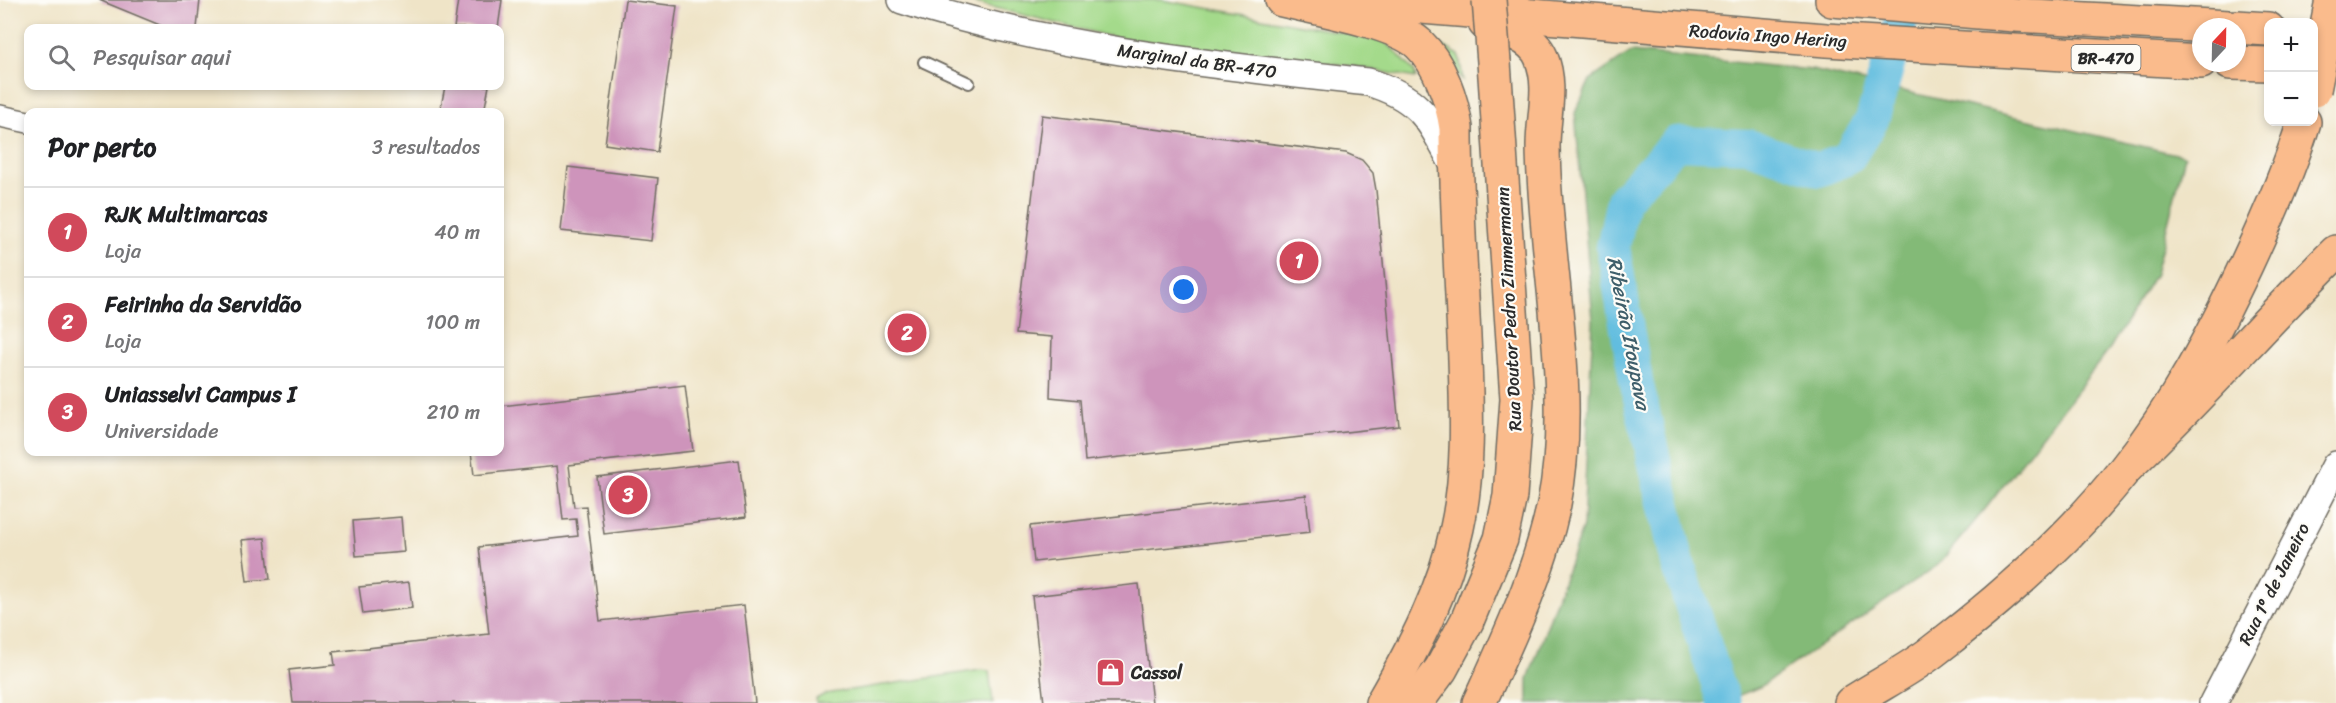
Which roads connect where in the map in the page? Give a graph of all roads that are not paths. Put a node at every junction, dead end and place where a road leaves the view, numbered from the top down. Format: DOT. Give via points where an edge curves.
graph roads {
  1 [pos="902,0"];
  2 [pos="1282,0"];
  3 [pos="1336,0"];
  4 [pos="1489,0"];
  5 [pos="2332,0"];
  6 [pos="1834,1"];
  7 [pos="1446,9"];
  8 [pos="2192,25"];
  9 [pos="2246,28"];
  10 [pos="2264,29"];
  11 [pos="2318,30"];
  12 [pos="2336,30"];
  13 [pos="924,62"];
  14 [pos="2192,62"];
  15 [pos="2246,63"];
  16 [pos="2264,64"];
  17 [pos="2318,64"];
  18 [pos="2336,64"];
  19 [pos="2317,72"];
  20 [pos="969,83"];
  21 [pos="0,116"];
  22 [pos="24,121"];
  23 [pos="2303,126"];
  24 [pos="1456,169"];
  25 [pos="2336,252"];
  26 [pos="2336,465"];
  27 [pos="2128,466"];
  28 [pos="1420,700"];
  29 [pos="1382,703"];
  30 [pos="1479,703"];
  31 [pos="1851,703"];
  32 [pos="2213,703"];
  1 -- 24 [label="street, Marginal da BR-470" via="977,22 1115,50 1376,85 1410,100 1429,119"];
  2 -- 24 [label="main road" via="1399,31 1419,44 1453,108"];
  3 -- 7 [label="main road, Rodovia Ingo Hering / BR-470"];
  4 -- 28 [label="main road, Rua Doutor Pedro Zimmermann, bridge" via="1517,399 1513,472 1501,539 1467,621"];
  5 -- 19 [label="main road, bridge"];
  6 -- 8 [label="main road, BR-470"];
  7 -- 14 [label="main road, Rodovia Ingo Hering / BR-470" via="1826,40"];
  7 -- 30 [label="main road" via="1526,39 1540,54 1548,77 1543,146 1562,452 1554,504 1524,605"];
  9 -- 10 [label="main road"];
  11 -- 12 [label="main road"];
  13 -- 20 [label="lane"];
  15 -- 16 [label="main road"];
  17 -- 18 [label="main road"];
  21 -- 22 [label="street"];
  23 -- 27 [label="main road" via="2271,210 2217,326"];
  24 -- 29 [label="main road" via="1466,399 1463,490 1444,577 1424,625"];
  25 -- 27 [label="main road" via="2272,315 2187,411"];
  26 -- 32 [label="street, Rua 1º de Janeiro"];
  27 -- 31 [label="main road" via="2023,578 1930,654"];
}
